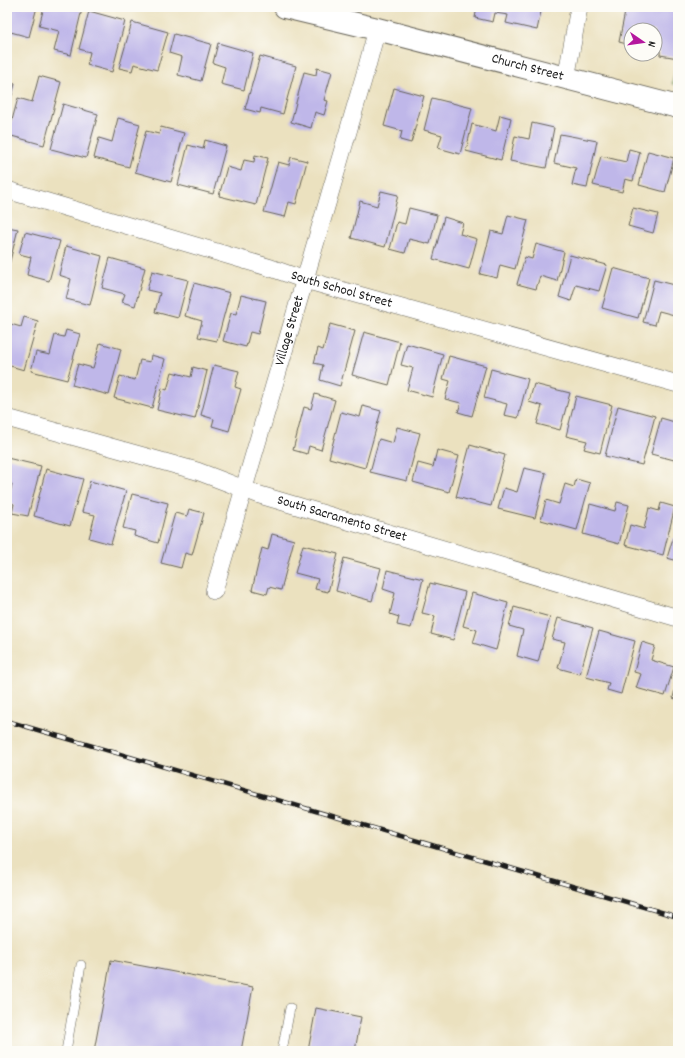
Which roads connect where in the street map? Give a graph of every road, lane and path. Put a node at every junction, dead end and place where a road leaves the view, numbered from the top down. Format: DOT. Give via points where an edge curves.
graph roads {
  1 [pos="285,7"];
  2 [pos="579,7"];
  3 [pos="377,29"];
  4 [pos="566,79"];
  5 [pos="678,107"];
  6 [pos="7,190"];
  7 [pos="305,280"];
  8 [pos="678,384"];
  9 [pos="7,418"];
  10 [pos="244,489"];
  11 [pos="214,591"];
  12 [pos="678,618"];
  13 [pos="81,965"];
  14 [pos="290,1008"];
  15 [pos="66,1051"];
  16 [pos="282,1051"];
  1 -- 3 [label="street, Church Street"];
  2 -- 4 [label="street"];
  3 -- 4 [label="street, Church Street"];
  3 -- 7 [label="street, Village Street"];
  4 -- 5 [label="street, Church Street"];
  6 -- 7 [label="street, South School Street"];
  7 -- 8 [label="street, South School Street"];
  7 -- 10 [label="street, Village Street"];
  9 -- 10 [label="street, South Sacramento Street" via="197,471"];
  10 -- 11 [label="street, Village Street"];
  10 -- 12 [label="street, South Sacramento Street"];
  13 -- 15 [label="lane"];
  14 -- 16 [label="lane"];
}
